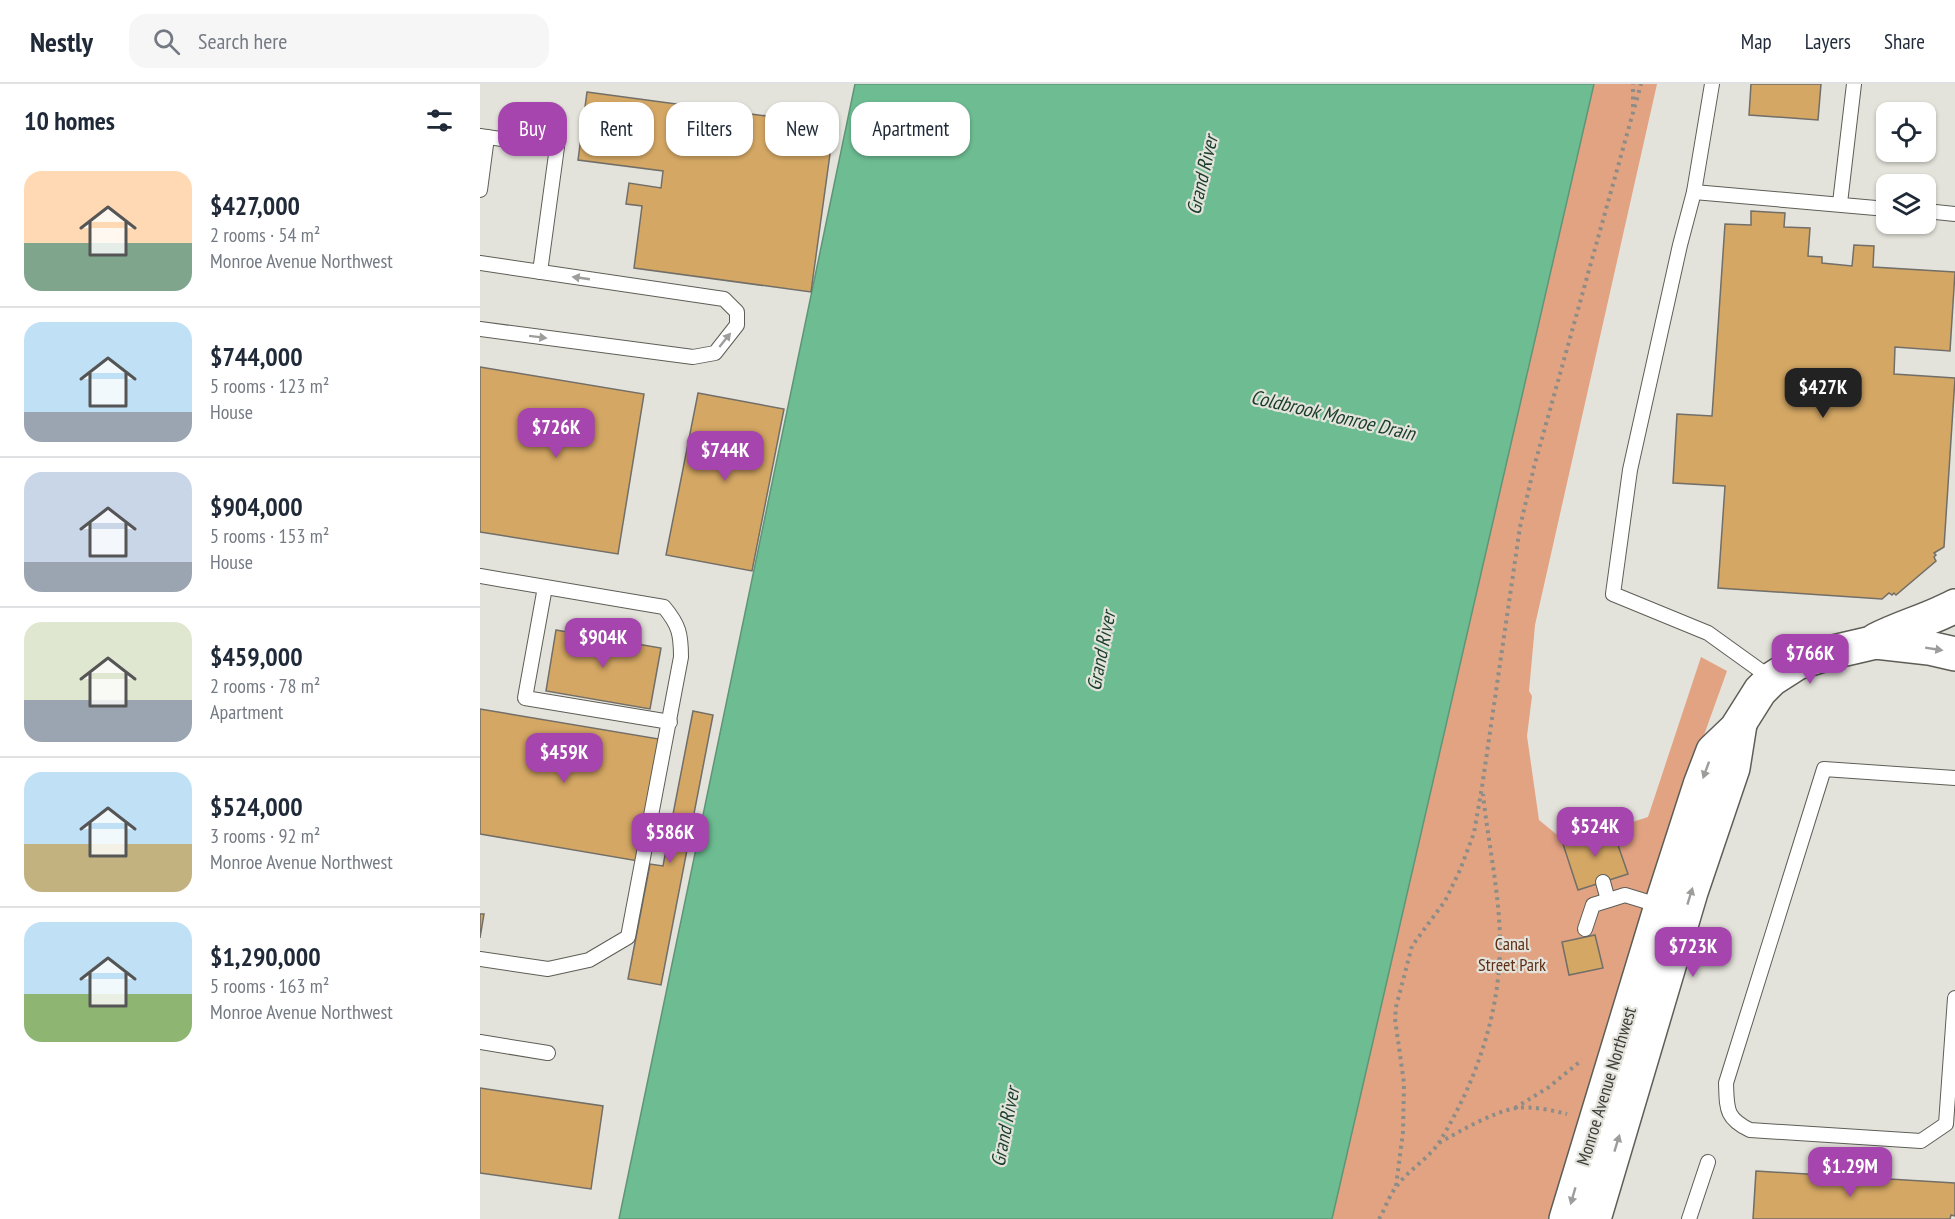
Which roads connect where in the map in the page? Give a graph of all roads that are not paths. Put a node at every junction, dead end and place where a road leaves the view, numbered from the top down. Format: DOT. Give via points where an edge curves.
graph roads {
  1 [pos="1712,84"];
  2 [pos="1854,84"];
  3 [pos="483,136"];
  4 [pos="480,190"];
  5 [pos="1694,192"];
  6 [pos="1840,203"];
  7 [pos="1876,208"];
  8 [pos="1936,213"];
  9 [pos="1955,214"];
  10 [pos="480,263"];
  11 [pos="540,272"];
  12 [pos="480,329"];
  13 [pos="480,576"];
  14 [pos="545,587"];
  15 [pos="1955,606"];
  16 [pos="1871,642"];
  17 [pos="1955,654"];
  18 [pos="1772,680"];
  19 [pos="670,722"];
  20 [pos="1740,724"];
  21 [pos="1955,778"];
  22 [pos="1603,882"];
  23 [pos="1608,900"];
  24 [pos="1661,906"];
  25 [pos="1585,929"];
  26 [pos="480,959"];
  27 [pos="1955,998"];
  28 [pos="480,1042"];
  29 [pos="548,1053"];
  30 [pos="1953,1063"];
  31 [pos="1708,1162"];
  32 [pos="1566,1219"];
  33 [pos="1594,1219"];
  34 [pos="1689,1219"];
  1 -- 5 [label="lane"];
  2 -- 6 [label="lane"];
  3 -- 4 [label="lane"];
  3 -- 11 [label="lane" via="557,147"];
  5 -- 6 [label="lane"];
  5 -- 18 [label="lane" via="1630,470 1613,594 1708,633"];
  6 -- 7 [label="lane"];
  8 -- 9 [label="lane"];
  10 -- 11 [label="lane"];
  12 -- 11 [label="lane, one-way" via="693,357 714,353 737,325 737,312 724,299"];
  13 -- 14 [label="lane"];
  14 -- 19 [label="lane" via="664,607 681,634"];
  14 -- 19 [label="lane" via="525,698"];
  15 -- 16 [label="main road, Monroe Avenue Northwest"];
  16 -- 17 [label="main road, Monroe Avenue Northwest, one-way"];
  16 -- 18 [label="main road, Monroe Avenue Northwest" via="1810,658"];
  18 -- 20 [label="main road, Monroe Avenue Northwest" via="1754,699"];
  19 -- 26 [label="lane" via="628,937 589,960 548,969"];
  20 -- 24 [label="main road, Monroe Avenue Northwest, one-way" via="1711,755"];
  33 -- 20 [label="main road, Monroe Avenue Northwest, one-way" via="1691,892 1733,768"];
  21 -- 30 [label="lane" via="1824,769 1736,1048 1726,1083 1727,1104 1737,1123 1750,1130 1921,1141 1946,1124"];
  22 -- 23 [label="lane"];
  23 -- 24 [label="lane" via="1625,895"];
  23 -- 25 [label="lane" via="1593,905"];
  24 -- 32 [label="main road, Monroe Avenue Northwest, one-way"];
  27 -- 30 [label="lane"];
  28 -- 29 [label="lane"];
  31 -- 34 [label="lane"];
}
